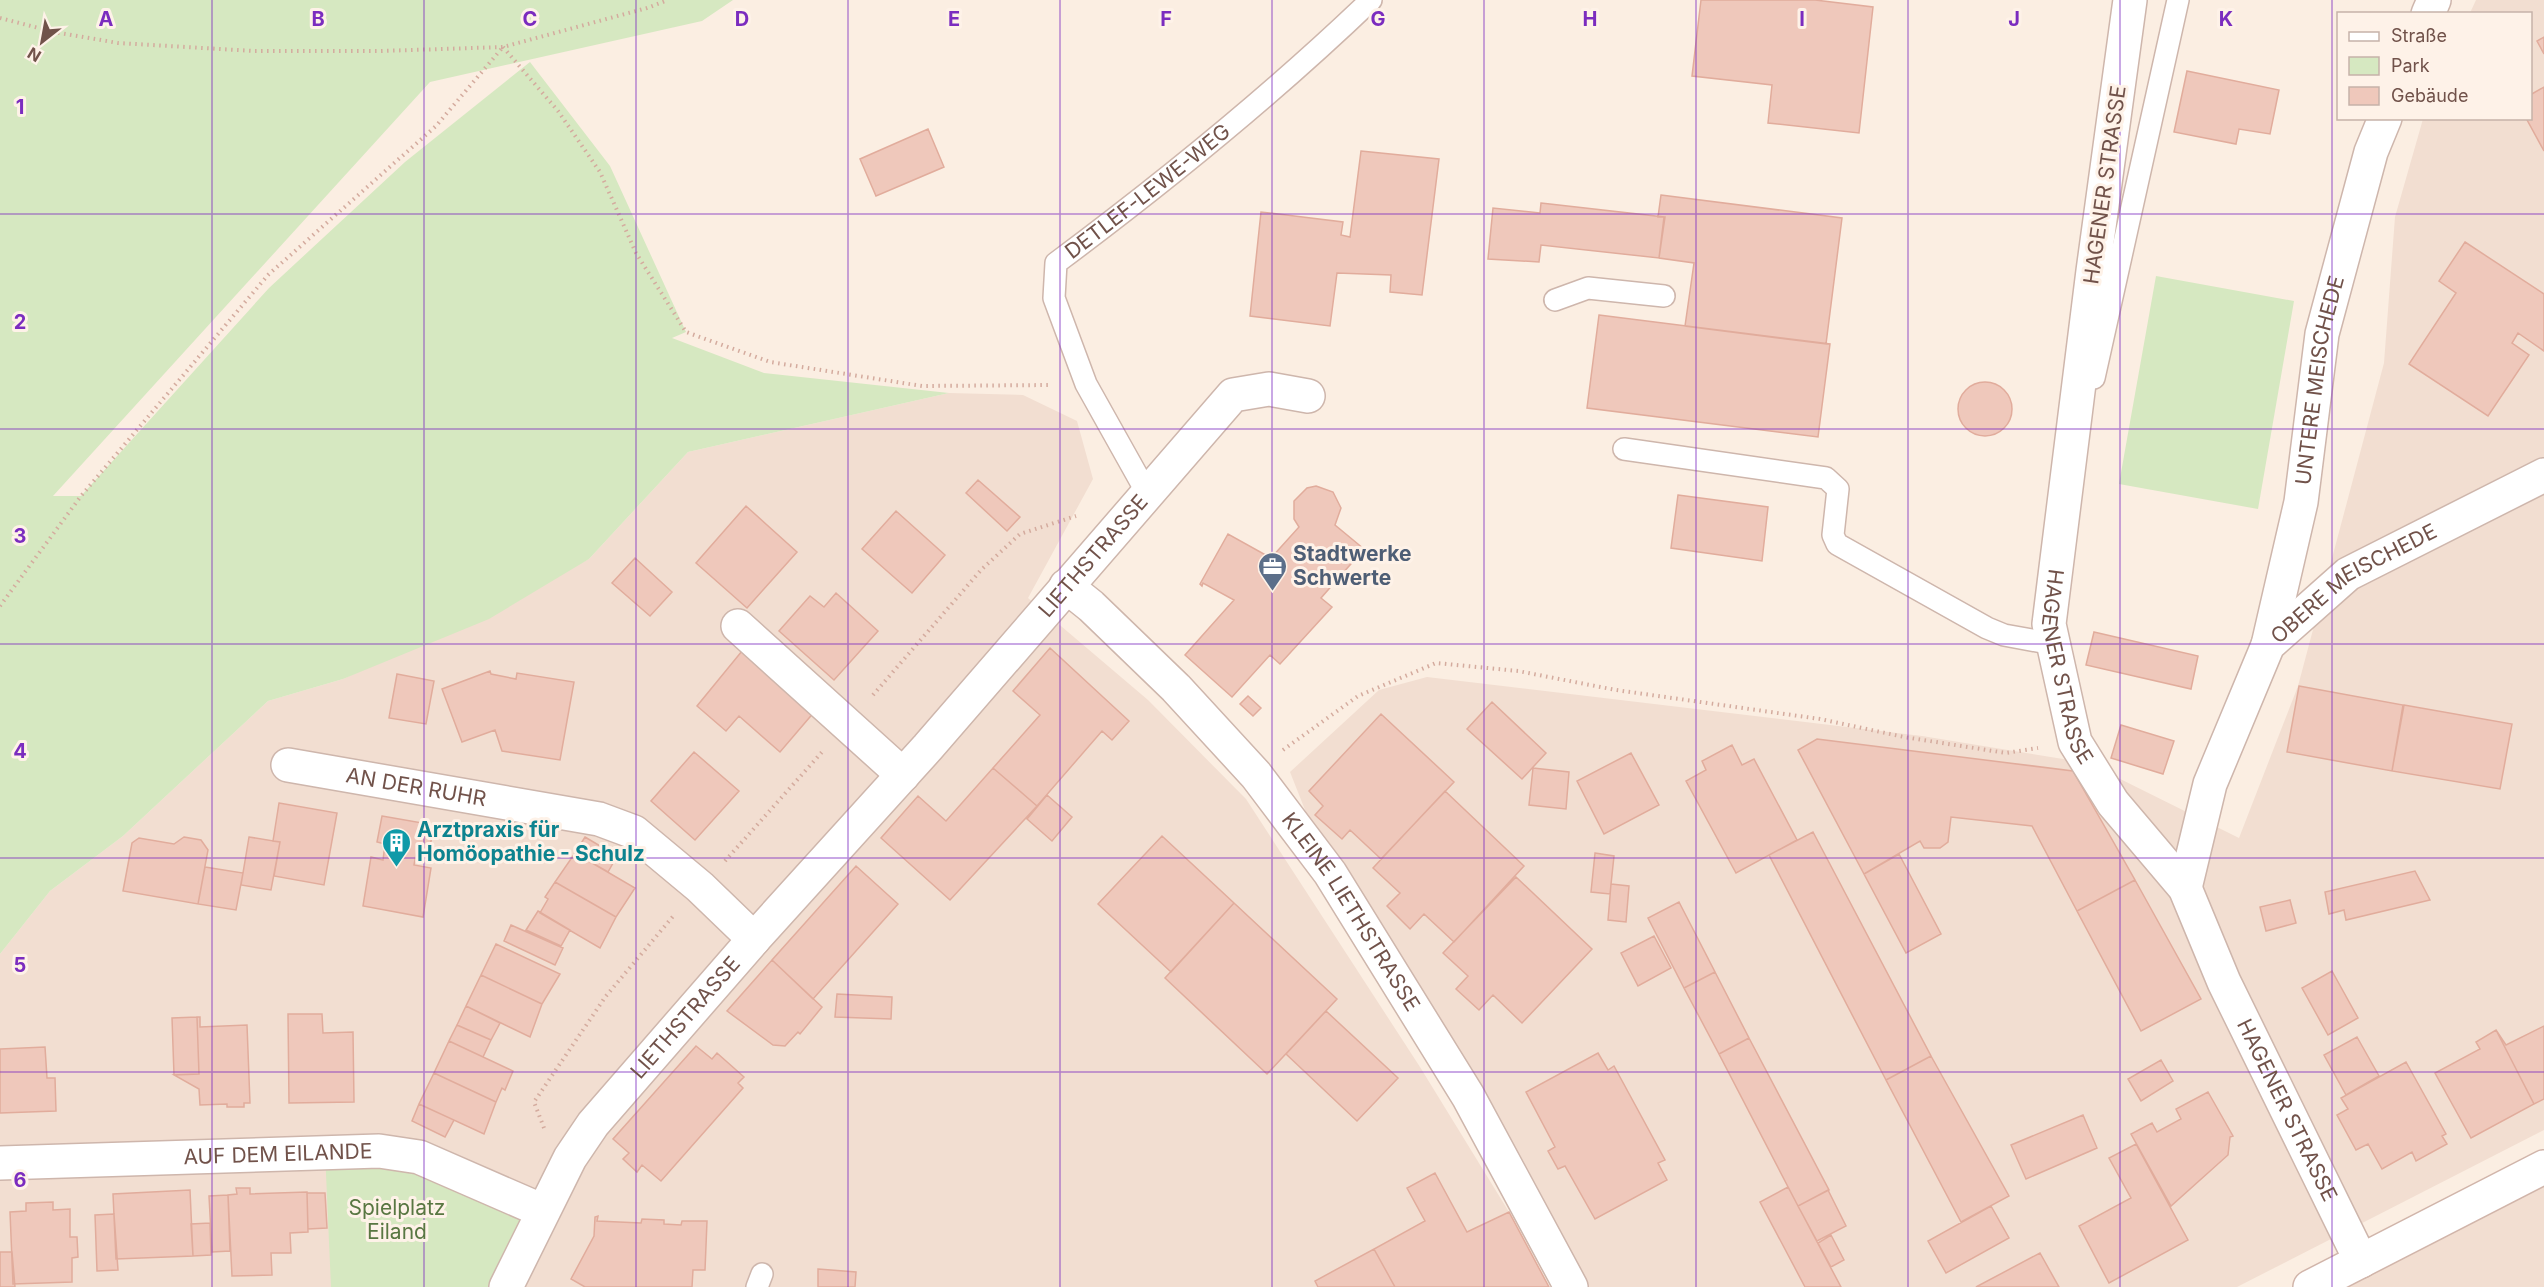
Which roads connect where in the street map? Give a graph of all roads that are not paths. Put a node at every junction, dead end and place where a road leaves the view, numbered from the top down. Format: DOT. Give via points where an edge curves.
graph roads {
  1 [pos="1371,0"];
  2 [pos="2130,0"];
  3 [pos="2178,0"];
  4 [pos="2384,120"];
  5 [pos="1664,296"];
  6 [pos="1555,300"];
  7 [pos="1308,396"];
  8 [pos="1624,448"];
  9 [pos="2544,475"];
  10 [pos="1148,493"];
  11 [pos="2062,528"];
  12 [pos="1066,586"];
  13 [pos="738,626"];
  14 [pos="2053,644"];
  15 [pos="2268,645"];
  16 [pos="288,765"];
  17 [pos="903,775"];
  18 [pos="2186,888"];
  19 [pos="754,939"];
  20 [pos="0,1163"];
  21 [pos="2544,1167"];
  22 [pos="543,1211"];
  23 [pos="2361,1261"];
  24 [pos="506,1287"];
  25 [pos="1571,1287"];
  26 [pos="2310,1287"];
  1 -- 10 [label="lane, DETLEF-LEWE-WEG" via="1149,194 1056,263 1054,298 1086,384"];
  2 -- 11 [label="street, HAGENER STRASSE"];
  3 -- 11 [label="lane"];
  4 -- 15 [label="street, UNTERE MEISCHEDE" via="2371,152 2322,334 2301,502"];
  5 -- 6 [label="lane" via="1587,288"];
  7 -- 10 [label="street, LIETHSTRASSE" via="1269,389 1233,395"];
  8 -- 14 [label="lane" via="1826,478 1838,489 1833,535 1837,544 1987,628"];
  9 -- 15 [label="street, OBERE MEISCHEDE" via="2348,574"];
  10 -- 12 [label="street, LIETHSTRASSE"];
  11 -- 14 [label="street, HAGENER STRASSE" via="2049,624"];
  12 -- 17 [label="street, LIETHSTRASSE"];
  12 -- 25 [label="street, KLEINE LIETHSTRASSE" via="1176,688 1256,775 1330,873 1461,1086"];
  13 -- 17 [label="street"];
  14 -- 18 [label="street, HAGENER STRASSE" via="2075,742 2113,803"];
  15 -- 18 [label="street, OBERE MEISCHEDE" via="2210,784"];
  16 -- 19 [label="street, AN DER RUHR" via="599,819 634,832"];
  17 -- 19 [label="street, LIETHSTRASSE"];
  18 -- 23 [label="street, HAGENER STRASSE" via="2224,982"];
  19 -- 22 [label="street, LIETHSTRASSE" via="593,1124"];
  20 -- 22 [label="street, AUF DEM EILANDE" via="379,1151 419,1157"];
  21 -- 23 [label="street"];
  22 -- 24 [label="street, LIETHSTRASSE"];
  23 -- 26 [label="street"];
}
